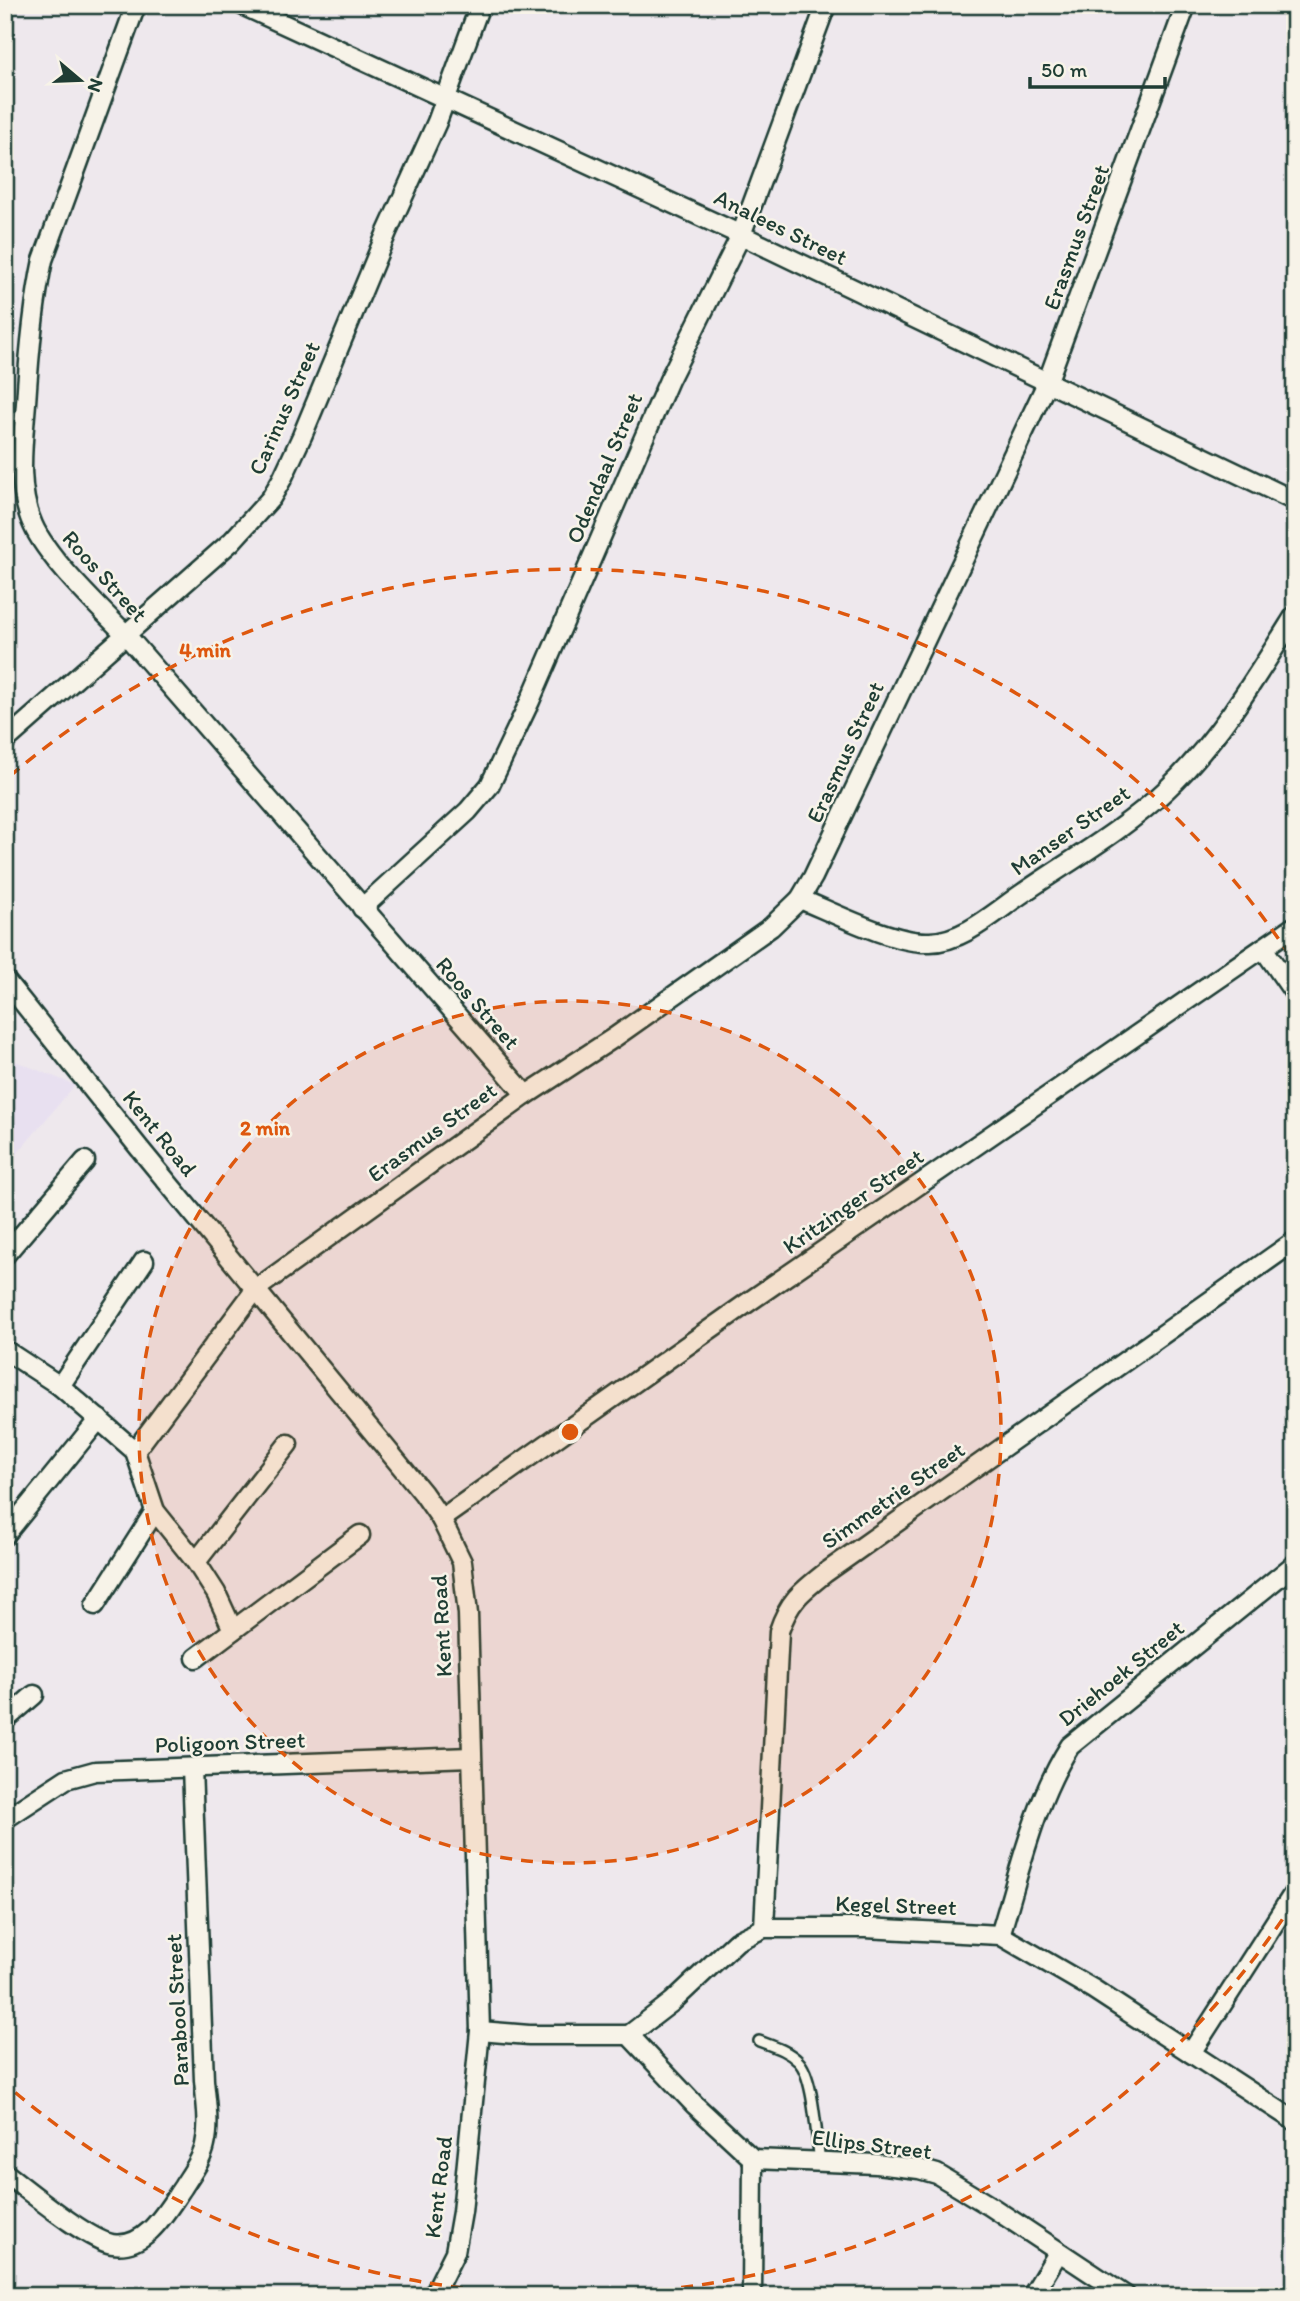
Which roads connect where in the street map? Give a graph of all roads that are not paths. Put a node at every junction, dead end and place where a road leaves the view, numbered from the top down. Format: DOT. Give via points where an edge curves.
graph roads {
  1 [pos="136,5"];
  2 [pos="242,5"];
  3 [pos="480,5"];
  4 [pos="826,5"];
  5 [pos="1186,5"];
  6 [pos="446,99"];
  7 [pos="741,235"];
  8 [pos="1047,383"];
  9 [pos="1295,501"];
  10 [pos="1295,615"];
  11 [pos="126,635"];
  12 [pos="5,741"];
  13 [pos="800,899"];
  14 [pos="362,908"];
  15 [pos="1295,926"];
  16 [pos="1264,948"];
  17 [pos="5,980"];
  18 [pos="1295,994"];
  19 [pos="526,1095"];
  20 [pos="85,1161"];
  21 [pos="1295,1241"];
  22 [pos="5,1255"];
  23 [pos="144,1261"];
  24 [pos="256,1289"];
  25 [pos="5,1350"];
  26 [pos="60,1386"];
  27 [pos="99,1419"];
  28 [pos="288,1444"];
  29 [pos="135,1451"];
  30 [pos="155,1511"];
  31 [pos="441,1519"];
  32 [pos="5,1535"];
  33 [pos="360,1535"];
  34 [pos="196,1562"];
  35 [pos="1295,1564"];
  36 [pos="95,1605"];
  37 [pos="233,1630"];
  38 [pos="196,1658"];
  39 [pos="34,1696"];
  40 [pos="5,1720"];
  41 [pos="471,1757"];
  42 [pos="192,1768"];
  43 [pos="5,1819"];
  44 [pos="1295,1891"];
  45 [pos="764,1928"];
  46 [pos="1000,1935"];
  47 [pos="480,2031"];
  48 [pos="629,2035"];
  49 [pos="759,2041"];
  50 [pos="1191,2053"];
  51 [pos="1295,2121"];
  52 [pos="753,2159"];
  53 [pos="820,2161"];
  54 [pos="5,2173"];
  55 [pos="1058,2252"];
  56 [pos="433,2296"];
  57 [pos="752,2296"];
  58 [pos="1032,2296"];
  59 [pos="1126,2296"];
  1 -- 11 [label="street, Roos Street" via="43,260 33,309 22,481 32,524 41,540"];
  2 -- 6 [label="street, Analees Street"];
  3 -- 6 [label="street, Carinus Street"];
  4 -- 7 [label="street, Odendaal Street"];
  5 -- 8 [label="street, Erasmus Street"];
  6 -- 7 [label="street, Analees Street"];
  6 -- 11 [label="street, Carinus Street" via="282,479 260,513"];
  7 -- 8 [label="street, Analees Street"];
  7 -- 14 [label="street, Odendaal Street" via="669,380 490,785 468,811"];
  8 -- 9 [label="street, Analees Street"];
  8 -- 13 [label="street, Erasmus Street"];
  10 -- 13 [label="street, Manser Street" via="1205,748 1166,790 967,931 933,942 914,941"];
  11 -- 12 [label="street, Carinus Street"];
  11 -- 14 [label="street, Roos Street"];
  13 -- 19 [label="street, Erasmus Street" via="771,927"];
  14 -- 19 [label="street, Roos Street"];
  15 -- 16 [label="street, Kritzinger Street"];
  16 -- 18 [label="street"];
  16 -- 31 [label="street, Kritzinger Street"];
  17 -- 24 [label="street, Kent Road"];
  19 -- 24 [label="street, Erasmus Street"];
  20 -- 22 [label="street"];
  21 -- 45 [label="street, Simmetrie Street" via="825,1573 792,1601 779,1631"];
  23 -- 26 [label="street"];
  24 -- 29 [label="street, Erasmus Street"];
  24 -- 31 [label="street, Kent Road"];
  25 -- 26 [label="street"];
  26 -- 27 [label="street"];
  27 -- 29 [label="street"];
  27 -- 32 [label="street"];
  28 -- 34 [label="street"];
  29 -- 30 [label="street"];
  30 -- 34 [label="street"];
  30 -- 36 [label="street"];
  31 -- 41 [label="street, Kent Road" via="462,1562 466,1585"];
  33 -- 37 [label="street"];
  34 -- 37 [label="street"];
  35 -- 46 [label="street, Driehoek Street" via="1070,1746 1041,1803"];
  37 -- 38 [label="street"];
  39 -- 40 [label="street"];
  41 -- 42 [label="street, Poligoon Street"];
  41 -- 47 [label="street, Kent Road"];
  42 -- 43 [label="street, Poligoon Street" via="81,1774"];
  42 -- 54 [label="street, Parabool Street" via="207,2133 204,2149 166,2213 148,2232 127,2244 103,2241"];
  44 -- 50 [label="street"];
  45 -- 46 [label="street, Kegel Street"];
  45 -- 48 [label="street, Kegel Street" via="737,1941"];
  46 -- 50 [label="street, Kegel Street"];
  47 -- 48 [label="street"];
  47 -- 56 [label="street, Kent Road" via="455,2252"];
  48 -- 52 [label="street"];
  49 -- 53 [label="lane" via="800,2062 809,2082"];
  50 -- 51 [label="street, Kegel Street"];
  52 -- 53 [label="street, Ellips Street"];
  52 -- 57 [label="street"];
  53 -- 55 [label="street, Ellips Street" via="887,2165 937,2175"];
  55 -- 58 [label="street"];
  55 -- 59 [label="street, Ellips Street"];
}
